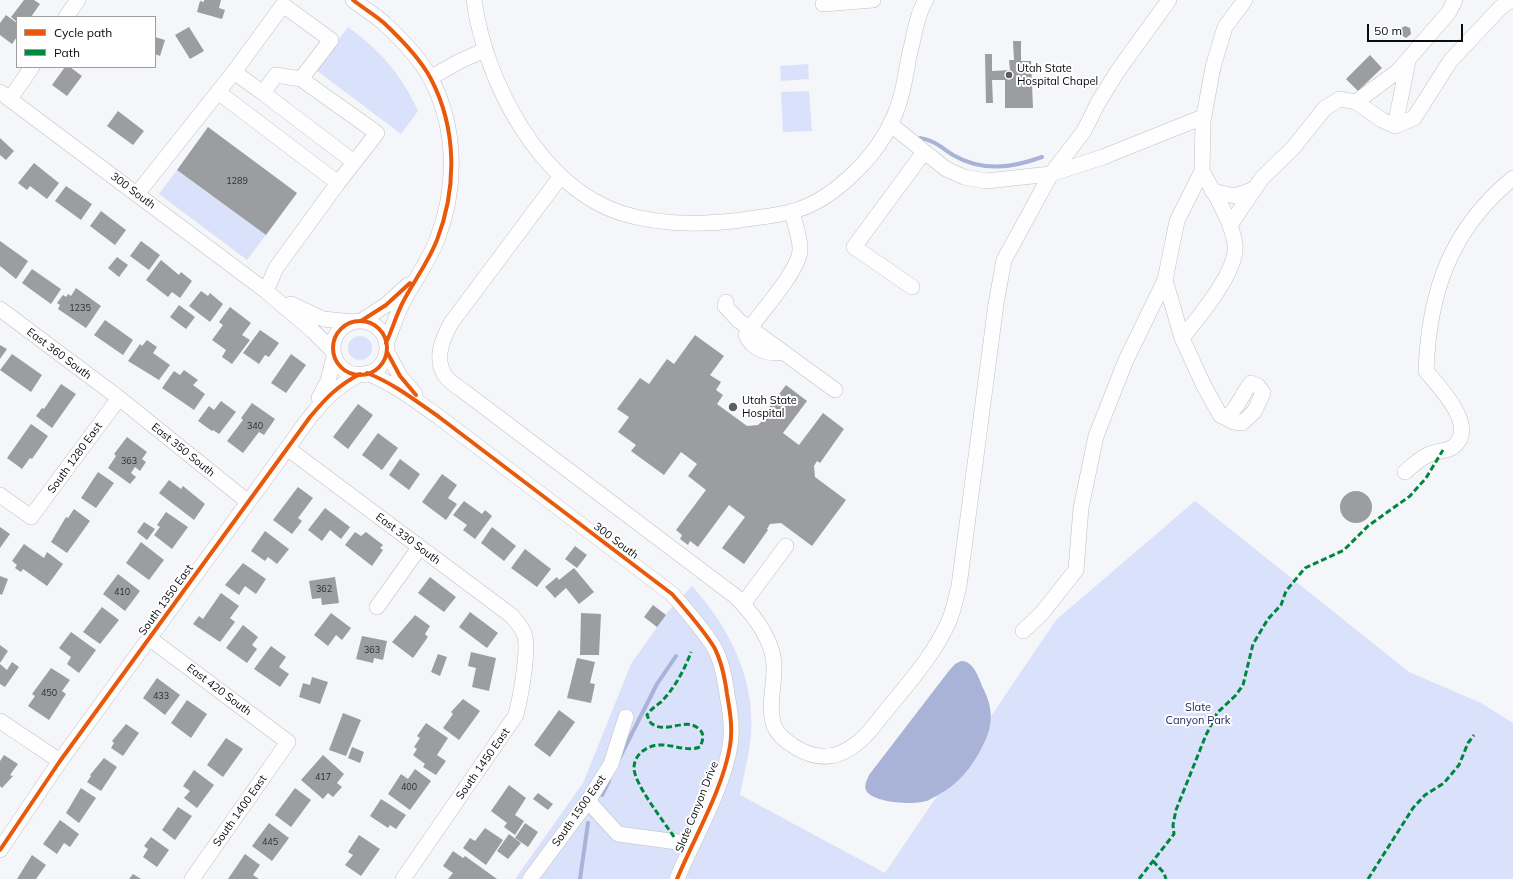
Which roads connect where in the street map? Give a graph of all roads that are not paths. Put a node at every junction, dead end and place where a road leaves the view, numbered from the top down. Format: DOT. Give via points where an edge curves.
graph roads {
  1 [pos="78,0"];
  2 [pos="353,0"];
  3 [pos="474,0"];
  4 [pos="873,0"];
  5 [pos="926,0"];
  6 [pos="1169,0"];
  7 [pos="1245,0"];
  8 [pos="1455,0"];
  9 [pos="1511,0"];
  10 [pos="823,4"];
  11 [pos="67,16"];
  12 [pos="485,50"];
  13 [pos="1409,59"];
  14 [pos="31,68"];
  15 [pos="234,72"];
  16 [pos="430,78"];
  17 [pos="301,79"];
  18 [pos="218,92"];
  19 [pos="263,93"];
  20 [pos="5,96"];
  21 [pos="1356,102"];
  22 [pos="1203,118"];
  23 [pos="890,124"];
  24 [pos="1395,126"];
  25 [pos="924,152"];
  26 [pos="354,162"];
  27 [pos="1202,171"];
  28 [pos="1052,174"];
  29 [pos="561,176"];
  30 [pos="1513,178"];
  31 [pos="338,183"];
  32 [pos="1254,189"];
  33 [pos="1212,191"];
  34 [pos="137,194"];
  35 [pos="792,211"];
  36 [pos="1230,225"];
  37 [pos="423,268"];
  38 [pos="1165,280"];
  39 [pos="912,287"];
  40 [pos="266,290"];
  41 [pos="726,302"];
  42 [pos="0,309"];
  43 [pos="357,321"];
  44 [pos="750,328"];
  45 [pos="1182,338"];
  46 [pos="386,347"];
  47 [pos="334,354"];
  48 [pos="363,374"];
  49 [pos="835,390"];
  50 [pos="119,398"];
  51 [pos="310,417"];
  52 [pos="439,417"];
  53 [pos="1226,418"];
  54 [pos="287,448"];
  55 [pos="1405,472"];
  56 [pos="0,495"];
  57 [pos="248,502"];
  58 [pos="786,546"];
  59 [pos="419,548"];
  60 [pos="743,604"];
  61 [pos="377,607"];
  62 [pos="1024,631"];
  63 [pos="525,635"];
  64 [pos="149,638"];
  65 [pos="626,717"];
  66 [pos="730,717"];
  67 [pos="0,721"];
  68 [pos="288,742"];
  69 [pos="60,761"];
  70 [pos="588,801"];
  71 [pos="692,844"];
  72 [pos="0,850"];
  73 [pos="192,879"];
  74 [pos="403,879"];
  75 [pos="530,879"];
  76 [pos="677,879"];
  1 -- 11 [label="street"];
  2 -- 16 [label="street" via="384,23 411,52"];
  3 -- 12 [label="street"];
  4 -- 10 [label="street"];
  5 -- 23 [label="street" via="915,29 901,96"];
  6 -- 28 [label="street" via="1117,72 1084,131"];
  7 -- 22 [label="street" via="1225,27 1213,67"];
  8 -- 13 [label="street" via="1449,12"];
  9 -- 24 [label="street" via="1501,7 1451,60 1414,118"];
  12 -- 16 [label="street"];
  12 -- 29 [label="street" via="515,117 533,144"];
  13 -- 21 [label="street" via="1398,71"];
  13 -- 24 [label="street"];
  14 -- 20 [label="street"];
  15 -- 17 [label="street" via="283,5 331,40"];
  15 -- 18 [label="street"];
  15 -- 19 [label="street"];
  16 -- 37 [label="street" via="442,101 452,172 447,208 437,240"];
  17 -- 19 [label="street" via="276,76"];
  17 -- 26 [label="street" via="377,133"];
  18 -- 31 [label="street"];
  18 -- 34 [label="street"];
  19 -- 26 [label="street"];
  20 -- 34 [label="street, 300 South"];
  21 -- 24 [label="street"];
  21 -- 32 [label="street" via="1340,99 1325,108 1309,130"];
  22 -- 27 [label="street"];
  22 -- 28 [label="street"];
  23 -- 25 [label="street"];
  23 -- 35 [label="street" via="872,155 839,186"];
  25 -- 28 [label="street" via="964,177 986,180"];
  25 -- 39 [label="street" via="854,247"];
  26 -- 31 [label="street"];
  27 -- 33 [label="street"];
  27 -- 38 [label="street" via="1177,222"];
  28 -- 60 [label="street" via="1004,260 959,586 954,606 929,655 861,741 848,751 815,757 803,752 781,736 774,726 771,697 774,667 771,651 757,620"];
  29 -- 35 [label="street" via="598,203 620,213 644,219 711,222"];
  29 -- 60 [label="street" via="451,323 440,349 441,367 448,378 462,390"];
  30 -- 55 [label="street" via="1483,206 1462,233 1445,272 1432,312 1426,371 1458,414 1462,424 1458,441 1453,447 1416,461"];
  31 -- 40 [label="street" via="276,268"];
  32 -- 33 [label="street" via="1235,196"];
  32 -- 36 [label="street"];
  33 -- 36 [label="street"];
  34 -- 40 [label="street, 300 South"];
  35 -- 44 [label="street" via="800,250 798,260"];
  36 -- 45 [label="street" via="1235,245 1232,262 1212,298"];
  37 -- 43 [label="street" via="386,305"];
  37 -- 46 [label="street" via="402,303"];
  38 -- 45 [label="street"];
  38 -- 62 [label="street" via="1126,360 1096,436 1081,508 1076,570 1042,613"];
  40 -- 43 [label="street, 300 South" via="310,315 323,319"];
  40 -- 47 [label="street, 300 South" via="313,331"];
  41 -- 44 [label="street" via="725,306"];
  42 -- 50 [label="street, East 360 South"];
  43 -- 46 [label="street" via="370,323 378,328 383,334"];
  43 -- 47 [label="street" via="344,325 338,331 334,339"];
  44 -- 49 [label="street"];
  45 -- 53 [label="street" via="1220,415"];
  46 -- 48 [label="street" via="384,360 378,367"];
  46 -- 52 [label="street, 300 South" via="409,389"];
  47 -- 48 [label="street" via="338,365 345,370"];
  47 -- 51 [label="street, South 1350 East" via="328,381"];
  48 -- 51 [label="street, South 1350 East" via="342,383"];
  48 -- 52 [label="street, 300 South" via="378,377"];
  50 -- 56 [label="street, South 1280 East" via="31,517"];
  50 -- 57 [label="street, East 350 South"];
  51 -- 54 [label="street, South 1350 East"];
  52 -- 66 [label="street, 300 South" via="672,594 692,616 714,648 725,682"];
  54 -- 57 [label="street, South 1350 East"];
  54 -- 59 [label="street, East 330 South"];
  57 -- 64 [label="street, South 1350 East"];
  58 -- 60 [label="street"];
  59 -- 61 [label="street"];
  59 -- 63 [label="street, East 330 South" via="512,616"];
  63 -- 74 [label="street, South 1450 East" via="520,700 516,715"];
  64 -- 68 [label="street, East 420 South"];
  64 -- 69 [label="street, South 1350 East"];
  65 -- 70 [label="street, South 1500 East" via="611,764"];
  66 -- 71 [label="street, Slate Canyon Drive" via="730,745 723,774"];
  67 -- 69 [label="street"];
  68 -- 73 [label="street, South 1400 East"];
  69 -- 72 [label="street, South 1350 East"];
  70 -- 71 [label="street" via="618,834"];
  70 -- 75 [label="street, South 1500 East"];
  71 -- 76 [label="street, Slate Canyon Drive"];
}
